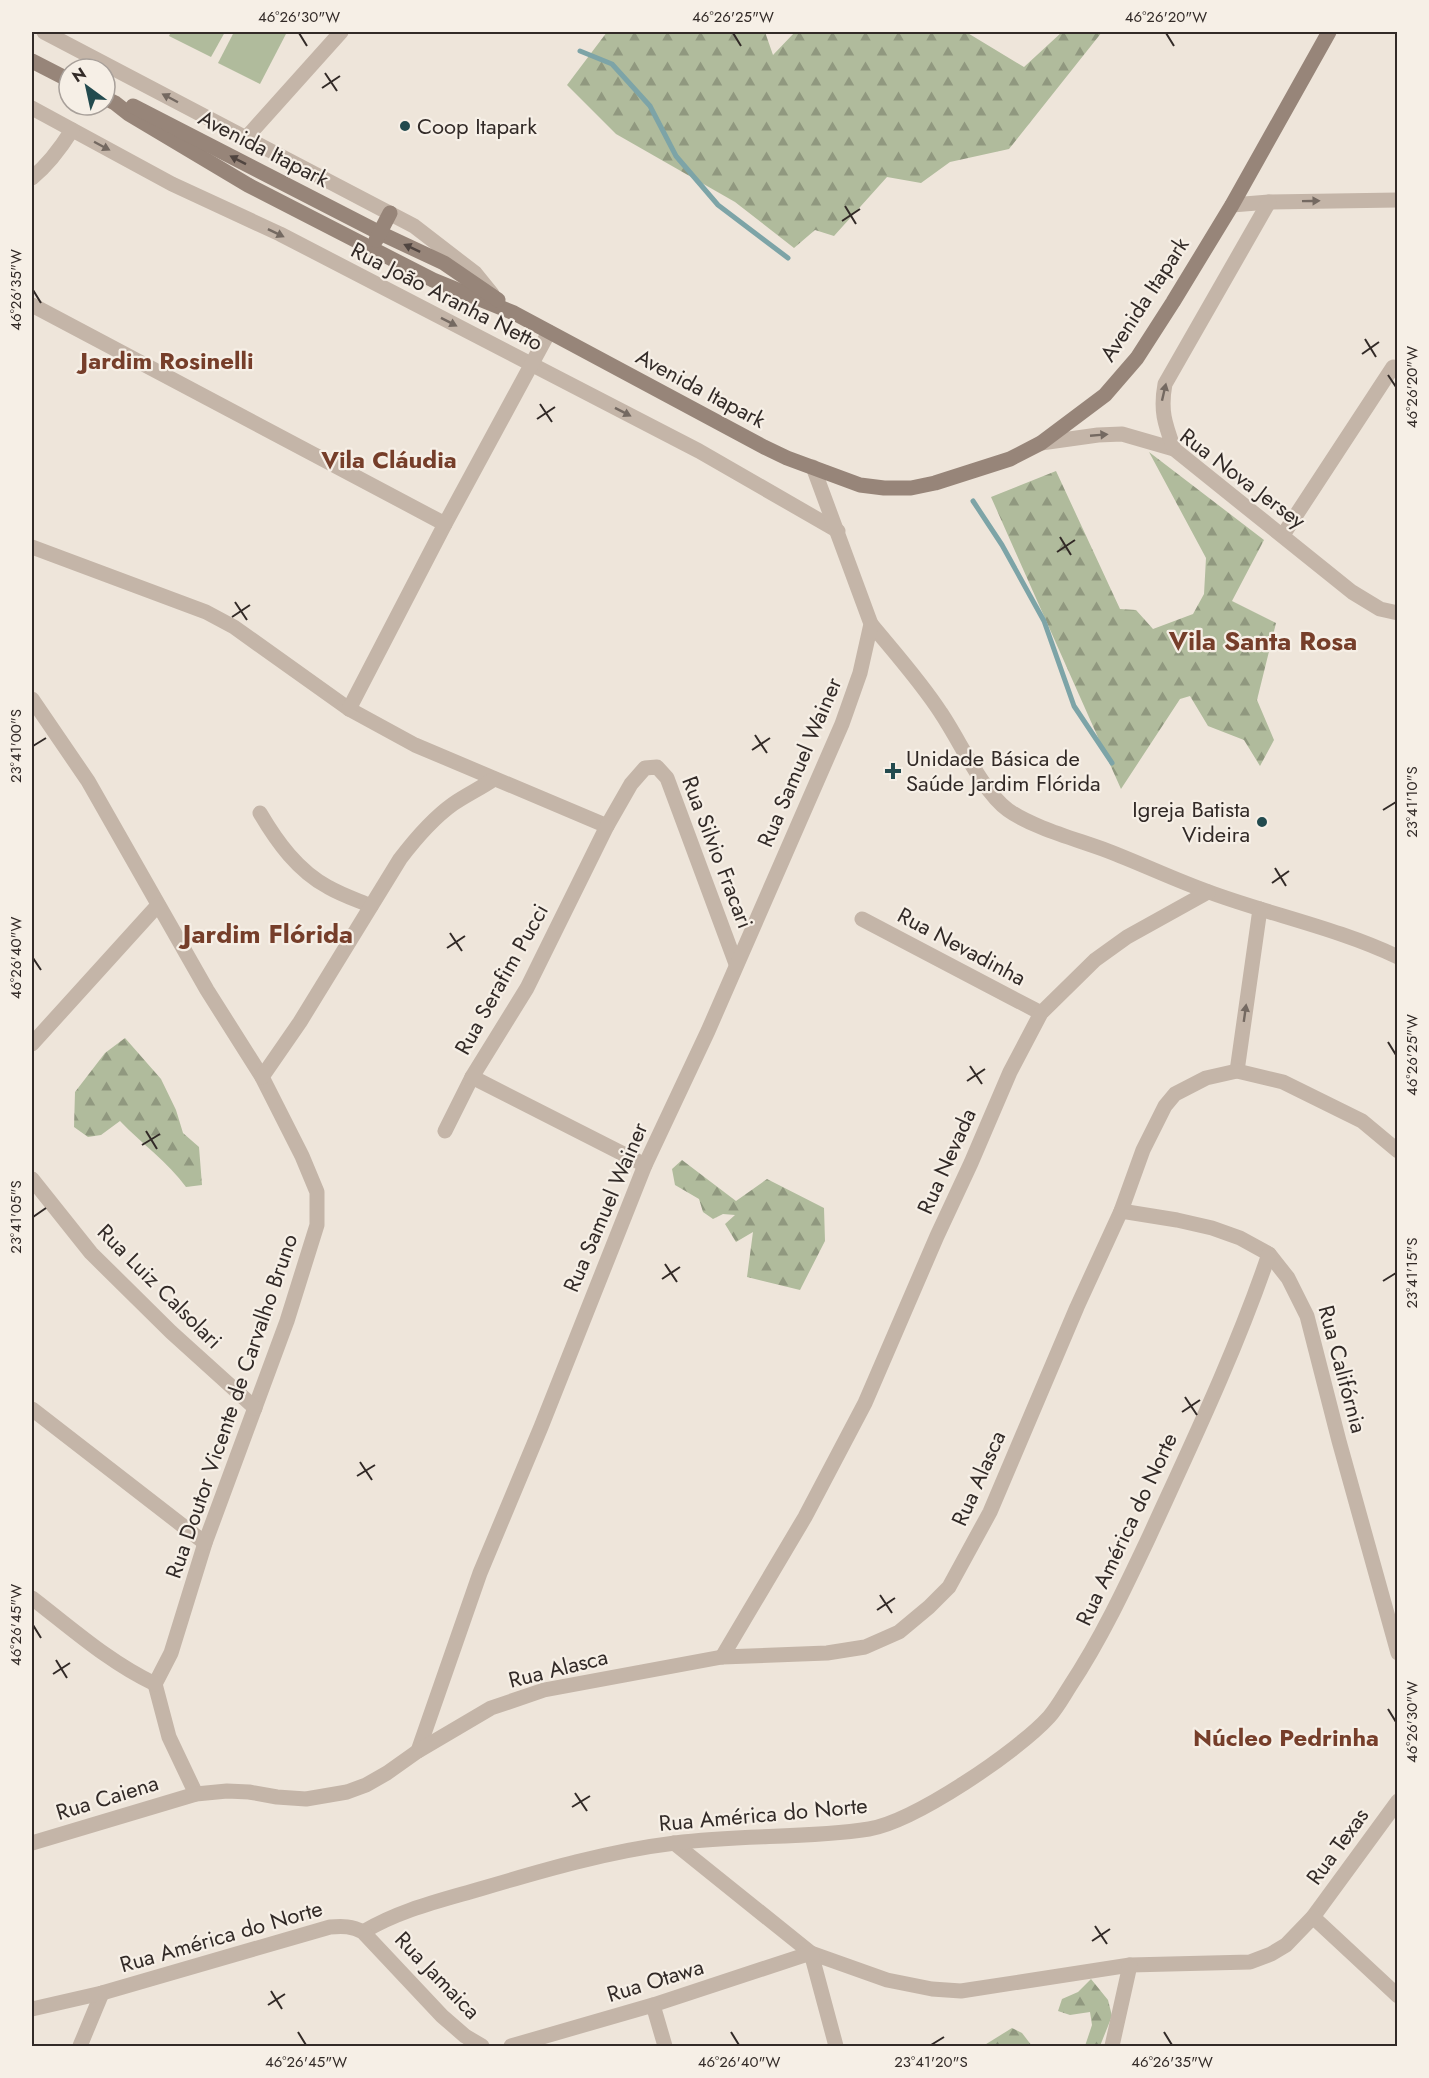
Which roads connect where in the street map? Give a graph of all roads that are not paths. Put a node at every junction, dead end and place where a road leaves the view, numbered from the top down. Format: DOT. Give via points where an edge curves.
graph roads {
  1 [pos="44,32"];
  2 [pos="341,32"];
  3 [pos="1329,32"];
  4 [pos="32,61"];
  5 [pos="57,74"];
  6 [pos="117,103"];
  7 [pos="117,106"];
  8 [pos="32,108"];
  9 [pos="72,130"];
  10 [pos="246,138"];
  11 [pos="32,178"];
  12 [pos="1398,200"];
  13 [pos="1269,202"];
  14 [pos="1232,205"];
  15 [pos="390,213"];
  16 [pos="380,233"];
  17 [pos="372,249"];
  18 [pos="495,298"];
  19 [pos="32,305"];
  20 [pos="514,313"];
  21 [pos="549,332"];
  22 [pos="532,365"];
  23 [pos="1393,367"];
  24 [pos="1163,420"];
  25 [pos="1144,439"];
  26 [pos="1041,443"];
  27 [pos="1174,449"];
  28 [pos="813,467"];
  29 [pos="445,524"];
  30 [pos="838,531"];
  31 [pos="1283,535"];
  32 [pos="32,547"];
  33 [pos="1398,613"];
  34 [pos="871,624"];
  35 [pos="32,699"];
  36 [pos="350,709"];
  37 [pos="494,779"];
  38 [pos="260,813"];
  39 [pos="607,826"];
  40 [pos="1209,892"];
  41 [pos="158,905"];
  42 [pos="371,906"];
  43 [pos="1260,909"];
  44 [pos="862,919"];
  45 [pos="1398,957"];
  46 [pos="736,964"];
  47 [pos="1041,1013"];
  48 [pos="32,1044"];
  49 [pos="1237,1071"];
  50 [pos="262,1077"];
  51 [pos="472,1077"];
  52 [pos="445,1131"];
  53 [pos="1398,1152"];
  54 [pos="645,1165"];
  55 [pos="36,1185"];
  56 [pos="1121,1211"];
  57 [pos="1269,1254"];
  58 [pos="255,1408"];
  59 [pos="32,1409"];
  60 [pos="205,1543"];
  61 [pos="32,1598"];
  62 [pos="1398,1653"];
  63 [pos="722,1657"];
  64 [pos="155,1684"];
  65 [pos="418,1751"];
  66 [pos="196,1794"];
  67 [pos="1398,1801"];
  68 [pos="32,1843"];
  69 [pos="674,1843"];
  70 [pos="1313,1917"];
  71 [pos="363,1932"];
  72 [pos="811,1953"];
  73 [pos="1130,1965"];
  74 [pos="102,1993"];
  75 [pos="1398,1996"];
  76 [pos="653,2005"];
  77 [pos="32,2009"];
  78 [pos="80,2046"];
  79 [pos="482,2046"];
  80 [pos="511,2046"];
  81 [pos="665,2046"];
  82 [pos="836,2046"];
  83 [pos="1112,2046"];
  10 -- 1 [label="street, one-way"];
  2 -- 10 [label="street"];
  3 -- 14 [label="main road, Avenida Itapark"];
  4 -- 5 [label="main road"];
  16 -- 6 [label="main road, Avenida Itapark, one-way" via="132,106"];
  7 -- 17 [label="main road, Avenida Itapark" via="248,185"];
  8 -- 9 [label="street, Rua João Aranha Netto"];
  9 -- 11 [label="street" via="55,157"];
  9 -- 22 [label="street, Rua João Aranha Netto, one-way"];
  10 -- 15 [label="street"];
  13 -- 12 [label="street, one-way"];
  13 -- 14 [label="street"];
  24 -- 13 [label="street, one-way" via="1165,384"];
  14 -- 26 [label="main road, Avenida Itapark" via="1137,358 1105,395"];
  15 -- 16 [label="main road"];
  15 -- 18 [label="street" via="414,226 475,273"];
  16 -- 17 [label="main road"];
  18 -- 16 [label="main road, Avenida Itapark, one-way" via="444,263"];
  17 -- 20 [label="main road, Avenida Itapark" via="433,280"];
  18 -- 20 [label="main road, Avenida Itapark"];
  19 -- 29 [label="street"];
  20 -- 21 [label="main road, Avenida Itapark"];
  21 -- 22 [label="street"];
  21 -- 28 [label="main road, Avenida Itapark" via="764,447"];
  22 -- 29 [label="street"];
  22 -- 30 [label="street, Rua João Aranha Netto, one-way" via="699,451"];
  23 -- 31 [label="street"];
  24 -- 25 [label="street"];
  24 -- 27 [label="street"];
  26 -- 25 [label="street, Rua Nova Jersey, one-way" via="1122,434"];
  25 -- 27 [label="street, Rua Nova Jersey"];
  26 -- 28 [label="main road, Avenida Itapark" via="1010,459 912,488 860,485"];
  27 -- 31 [label="street, Rua Nova Jersey"];
  28 -- 30 [label="street"];
  29 -- 36 [label="street"];
  30 -- 34 [label="street"];
  31 -- 33 [label="street, Rua Nova Jersey" via="1353,592 1380,609"];
  32 -- 36 [label="street" via="206,612 234,627"];
  34 -- 40 [label="street" via="919,682 984,782 1009,810"];
  34 -- 46 [label="street, Rua Samuel Wainer" via="860,673 842,724"];
  35 -- 41 [label="street, Rua Doutor Vicente de Carvalho Bruno" via="88,781"];
  36 -- 37 [label="street" via="415,745"];
  37 -- 39 [label="street"];
  37 -- 42 [label="street" via="453,804 418,836"];
  38 -- 42 [label="street" via="284,850 317,880"];
  39 -- 46 [label="street, Rua Silvio Fracari" via="639,773 652,767 662,771"];
  39 -- 51 [label="street, Rua Serafim Pucci" via="527,988"];
  40 -- 43 [label="street"];
  40 -- 47 [label="street, Rua Nevada" via="1127,937 1095,960"];
  41 -- 48 [label="street"];
  41 -- 50 [label="street, Rua Doutor Vicente de Carvalho Bruno"];
  42 -- 50 [label="street"];
  43 -- 45 [label="street" via="1367,942"];
  49 -- 43 [label="street, one-way"];
  44 -- 47 [label="street, Rua Nevadinha"];
  46 -- 54 [label="street, Rua Samuel Wainer"];
  47 -- 63 [label="street, Rua Nevada" via="1010,1072 865,1403 805,1517"];
  49 -- 53 [label="street, Rua Alasca" via="1283,1082 1326,1102 1362,1121"];
  49 -- 56 [label="street, Rua Alasca" via="1191,1084 1165,1106 1143,1150"];
  50 -- 58 [label="street, Rua Doutor Vicente de Carvalho Bruno" via="311,1175 318,1210 317,1225 287,1321"];
  51 -- 52 [label="street"];
  51 -- 54 [label="street, Rua Serafim Pucci"];
  54 -- 65 [label="street, Rua Samuel Wainer" via="480,1573"];
  55 -- 58 [label="street, Rua Luiz Calsolari" via="91,1253"];
  56 -- 57 [label="street, Rua Califórnia" via="1212,1228"];
  56 -- 63 [label="street, Rua Alasca" via="990,1512 949,1587 899,1632 865,1647 827,1653"];
  57 -- 62 [label="street, Rua Califórnia" via="1288,1278 1307,1316"];
  57 -- 69 [label="street, Rua América do Norte" via="1218,1386 1130,1579 1087,1661 1051,1716 969,1779 911,1813 873,1828"];
  58 -- 60 [label="street, Rua Doutor Vicente de Carvalho Bruno"];
  59 -- 60 [label="street"];
  60 -- 64 [label="street, Rua Doutor Vicente de Carvalho Bruno" via="171,1653"];
  61 -- 64 [label="street" via="112,1658"];
  63 -- 65 [label="street, Rua Alasca" via="544,1690 491,1708"];
  64 -- 66 [label="street" via="169,1737"];
  65 -- 66 [label="street" via="366,1785 327,1797 306,1799 227,1791"];
  66 -- 68 [label="street, Rua Caiena"];
  67 -- 70 [label="street, Rua Texas"];
  69 -- 71 [label="street, Rua América do Norte" via="596,1857 513,1879 411,1909"];
  69 -- 72 [label="street, Rua Texas"];
  70 -- 73 [label="street, Rua Texas" via="1286,1945 1250,1962"];
  70 -- 75 [label="street"];
  71 -- 74 [label="street, Rua América do Norte" via="330,1927"];
  71 -- 79 [label="street, Rua Jamaica" via="442,2016"];
  72 -- 73 [label="street, Rua Texas" via="886,1980 961,1991"];
  72 -- 76 [label="street, Rua Otawa"];
  72 -- 82 [label="street"];
  73 -- 83 [label="street"];
  74 -- 77 [label="street, Rua América do Norte"];
  74 -- 78 [label="street"];
  76 -- 80 [label="street, Rua Otawa"];
  76 -- 81 [label="street"];
}
